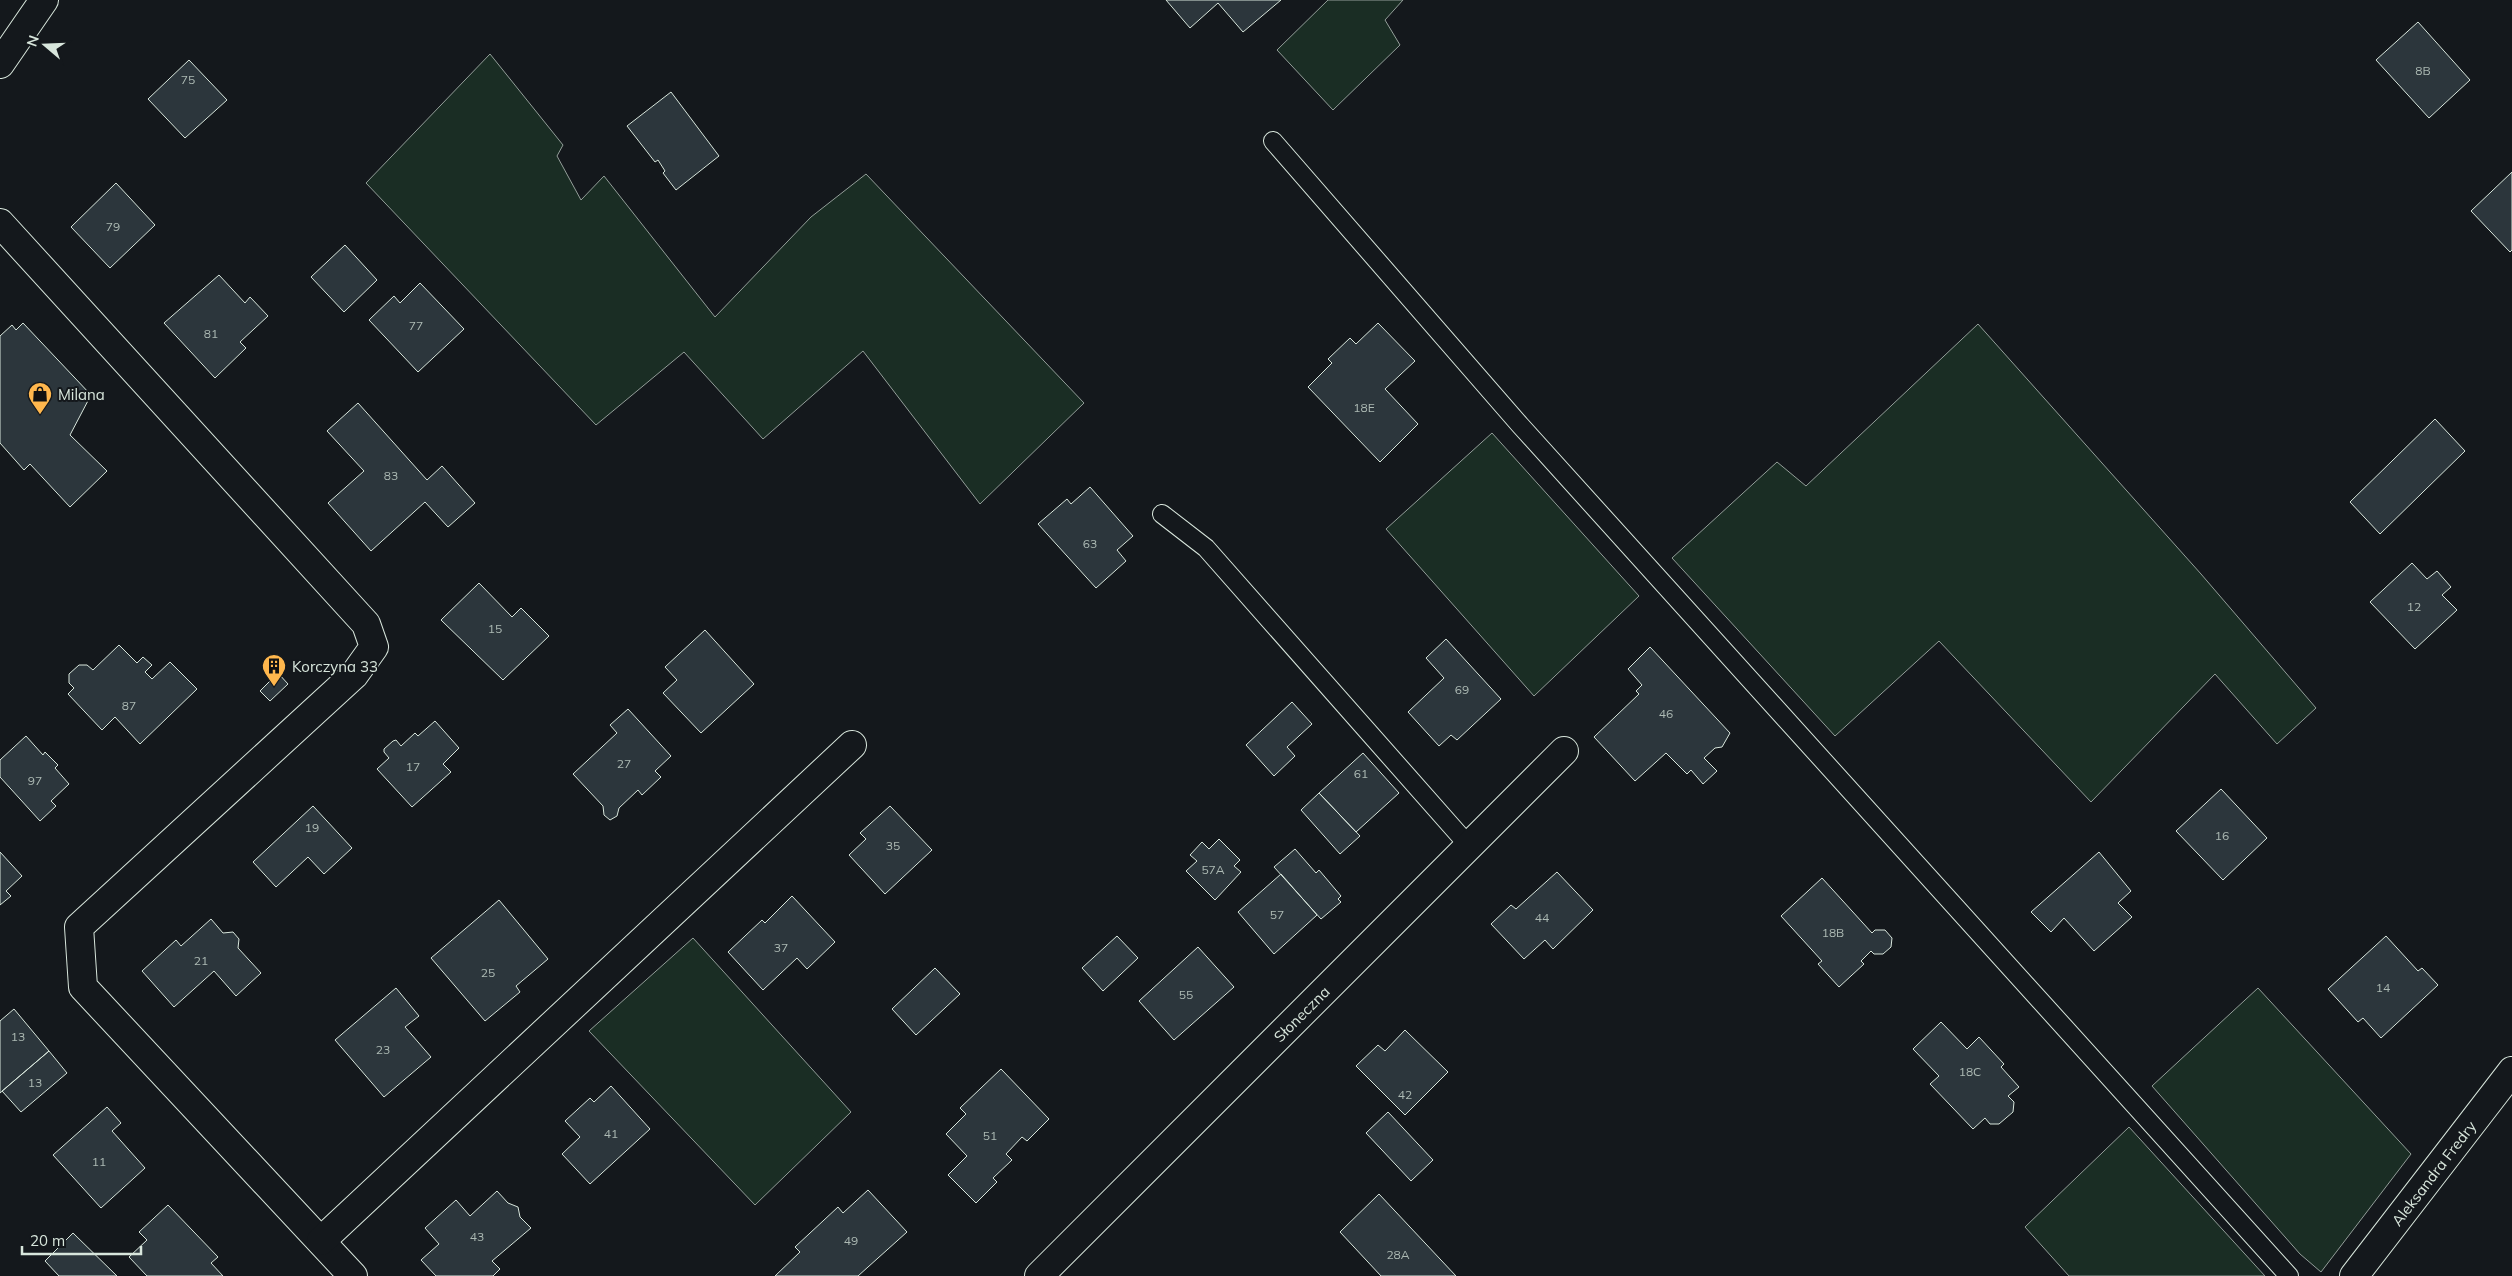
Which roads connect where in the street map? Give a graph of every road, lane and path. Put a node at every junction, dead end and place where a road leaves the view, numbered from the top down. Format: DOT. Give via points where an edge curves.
graph roads {
  1 [pos="44,0"];
  2 [pos="0,64"];
  3 [pos="1273,141"];
  4 [pos="0,223"];
  5 [pos="1162,514"];
  6 [pos="852,745"];
  7 [pos="1564,751"];
  8 [pos="1469,846"];
  9 [pos="2512,1071"];
  10 [pos="321,1241"];
  11 [pos="353,1276"];
  12 [pos="1039,1276"];
  13 [pos="2289,1276"];
  14 [pos="2354,1276"];
  1 -- 2 [label="street"];
  3 -- 13 [label="lane" via="1520,425"];
  4 -- 10 [label="street" via="366,624 374,647 354,675 79,927 83,987"];
  5 -- 8 [label="lane" via="1206,548"];
  6 -- 10 [label="street"];
  7 -- 8 [label="street, Słoneczna"];
  8 -- 12 [label="street, Słoneczna"];
  9 -- 14 [label="street, Aleksandra Fredry"];
  10 -- 11 [label="street"];
}
